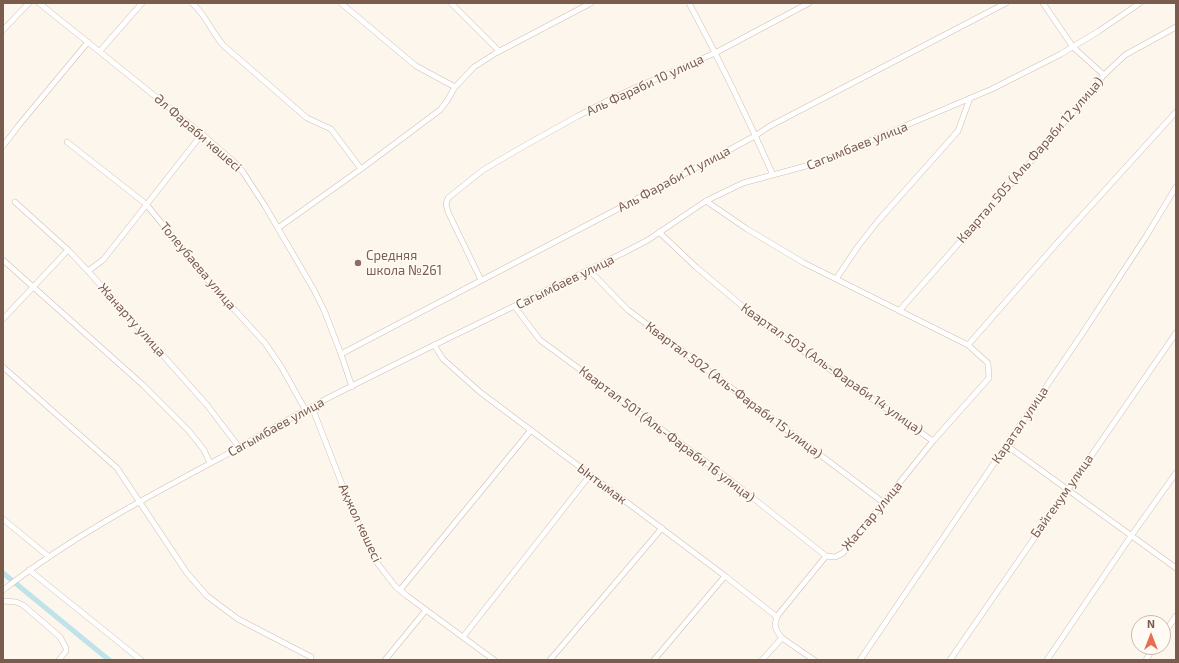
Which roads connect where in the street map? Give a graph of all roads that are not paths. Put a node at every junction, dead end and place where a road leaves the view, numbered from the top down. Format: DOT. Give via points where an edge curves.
graph roads {
  1 [pos="29,3"];
  2 [pos="39,3"];
  3 [pos="142,3"];
  4 [pos="192,3"];
  5 [pos="341,3"];
  6 [pos="451,3"];
  7 [pos="591,3"];
  8 [pos="688,3"];
  9 [pos="809,3"];
  10 [pos="1006,3"];
  11 [pos="1043,3"];
  12 [pos="1140,3"];
  13 [pos="1176,27"];
  14 [pos="3,30"];
  15 [pos="88,42"];
  16 [pos="1073,47"];
  17 [pos="100,51"];
  18 [pos="499,51"];
  19 [pos="715,53"];
  20 [pos="1104,74"];
  21 [pos="454,87"];
  22 [pos="970,98"];
  23 [pos="1176,112"];
  24 [pos="202,134"];
  25 [pos="756,136"];
  26 [pos="67,142"];
  27 [pos="3,146"];
  28 [pos="361,169"];
  29 [pos="772,175"];
  30 [pos="1176,187"];
  31 [pos="706,201"];
  32 [pos="15,202"];
  33 [pos="146,204"];
  34 [pos="278,228"];
  35 [pos="659,232"];
  36 [pos="68,250"];
  37 [pos="3,260"];
  38 [pos="589,270"];
  39 [pos="88,271"];
  40 [pos="836,279"];
  41 [pos="481,280"];
  42 [pos="34,287"];
  43 [pos="515,307"];
  44 [pos="899,311"];
  45 [pos="3,319"];
  46 [pos="1176,333"];
  47 [pos="434,345"];
  48 [pos="968,346"];
  49 [pos="341,354"];
  50 [pos="3,367"];
  51 [pos="352,387"];
  52 [pos="312,407"];
  53 [pos="306,411"];
  54 [pos="531,430"];
  55 [pos="933,441"];
  56 [pos="1006,446"];
  57 [pos="239,447"];
  58 [pos="210,463"];
  59 [pos="1176,473"];
  60 [pos="590,475"];
  61 [pos="1066,490"];
  62 [pos="140,502"];
  63 [pos="884,503"];
  64 [pos="3,519"];
  65 [pos="662,528"];
  66 [pos="1131,536"];
  67 [pos="48,556"];
  68 [pos="826,556"];
  69 [pos="1176,568"];
  70 [pos="30,570"];
  71 [pos="725,576"];
  72 [pos="3,590"];
  73 [pos="400,590"];
  74 [pos="3,601"];
  75 [pos="426,610"];
  76 [pos="777,617"];
  77 [pos="463,637"];
  78 [pos="782,638"];
  79 [pos="311,657"];
  80 [pos="492,659"];
  81 [pos="59,660"];
  82 [pos="141,660"];
  83 [pos="385,660"];
  84 [pos="550,660"];
  85 [pos="654,660"];
  86 [pos="762,660"];
  87 [pos="814,660"];
  88 [pos="860,660"];
  89 [pos="950,660"];
  90 [pos="1048,660"];
  1 -- 14 [label="street"];
  2 -- 15 [label="street, Әл Фараби көшесі"];
  3 -- 17 [label="street"];
  4 -- 28 [label="street" via="206,18 224,46 307,118 330,129"];
  5 -- 21 [label="street" via="416,66"];
  6 -- 18 [label="street"];
  7 -- 18 [label="street"];
  8 -- 19 [label="street"];
  9 -- 19 [label="street, Аль Фараби 10 улица"];
  10 -- 25 [label="street, Аль Фараби 11 улица" via="770,126"];
  11 -- 16 [label="street"];
  12 -- 16 [label="street, Сагымбаев улица"];
  13 -- 20 [label="street, Квартал 505 (Аль Фараби 12 улица)" via="1125,55"];
  15 -- 17 [label="street, Әл Фараби көшесі"];
  15 -- 27 [label="street"];
  16 -- 20 [label="street"];
  16 -- 22 [label="street, Сагымбаев улица"];
  17 -- 24 [label="street, Әл Фараби көшесі"];
  18 -- 21 [label="street" via="474,67"];
  19 -- 25 [label="street"];
  19 -- 41 [label="street, Аль Фараби 10 улица" via="578,116 483,170 448,198 448,212"];
  20 -- 44 [label="street, Квартал 505 (Аль Фараби 12 улица)"];
  21 -- 28 [label="street" via="440,110"];
  22 -- 29 [label="street, Сагымбаев улица" via="817,163"];
  22 -- 40 [label="street" via="958,131 878,221"];
  23 -- 48 [label="street"];
  24 -- 33 [label="street"];
  24 -- 34 [label="street, Әл Фараби көшесі" via="243,172"];
  25 -- 29 [label="street"];
  25 -- 41 [label="street, Аль Фараби 11 улица"];
  26 -- 33 [label="street, Толеубаева улица"];
  28 -- 34 [label="street"];
  29 -- 31 [label="street, Сагымбаев улица" via="743,183"];
  30 -- 56 [label="street, Каратал улица" via="1091,321"];
  31 -- 35 [label="street, Сагымбаев улица"];
  31 -- 40 [label="street" via="747,229"];
  32 -- 36 [label="street, Жанарту улица"];
  33 -- 39 [label="street" via="103,260"];
  33 -- 53 [label="street, Толеубаева улица" via="212,285 265,343"];
  34 -- 49 [label="street, Әл Фараби көшесі" via="314,290"];
  35 -- 38 [label="street, Сагымбаев улица"];
  35 -- 55 [label="street, Квартал 503 (Аль-Фараби 14 улица)" via="760,321"];
  36 -- 39 [label="street, Жанарту улица"];
  36 -- 42 [label="street"];
  37 -- 42 [label="street"];
  38 -- 43 [label="street, Сагымбаев улица"];
  38 -- 63 [label="street, Квартал 502 (Аль-Фараби 15 улица)" via="628,310"];
  39 -- 57 [label="street, Жанарту улица" via="207,405"];
  40 -- 44 [label="street"];
  41 -- 49 [label="street, Аль Фараби 11 улица"];
  42 -- 45 [label="street"];
  42 -- 58 [label="street" via="143,384 189,431 204,450"];
  43 -- 47 [label="street, Сагымбаев улица"];
  43 -- 68 [label="street, Квартал 501 (Аль-Фараби 16 улица)" via="540,340 729,479"];
  44 -- 48 [label="street"];
  46 -- 61 [label="street, Байгекум улица"];
  47 -- 51 [label="street, Сагымбаев улица"];
  47 -- 54 [label="street, Ынтымак" via="454,370"];
  48 -- 55 [label="street, Жастар улица" via="988,364 989,378"];
  49 -- 51 [label="street, Әл Фараби көшесі"];
  50 -- 62 [label="street" via="117,468"];
  51 -- 52 [label="street, Сагымбаев улица"];
  52 -- 53 [label="street, Сагымбаев улица"];
  52 -- 73 [label="street, Ақжол көшесі" via="352,510 378,564"];
  53 -- 57 [label="street, Сагымбаев улица"];
  54 -- 60 [label="street, Ынтымак"];
  54 -- 73 [label="street"];
  55 -- 63 [label="street, Жастар улица"];
  56 -- 61 [label="street"];
  56 -- 88 [label="street, Каратал улица"];
  57 -- 58 [label="street, Сагымбаев улица"];
  58 -- 62 [label="street, Сагымбаев улица"];
  59 -- 66 [label="street"];
  60 -- 65 [label="street, Ынтымак"];
  60 -- 77 [label="street"];
  61 -- 66 [label="street"];
  61 -- 89 [label="street, Байгекум улица"];
  62 -- 67 [label="street, Сагымбаев улица"];
  62 -- 79 [label="street" via="188,573 207,596 238,619"];
  63 -- 68 [label="street, Жастар улица" via="843,553 835,557"];
  64 -- 67 [label="street"];
  65 -- 71 [label="street, Ынтымак"];
  65 -- 84 [label="street"];
  66 -- 69 [label="street"];
  66 -- 90 [label="street"];
  67 -- 70 [label="street, Сагымбаев улица"];
  68 -- 76 [label="street, Жастар улица"];
  70 -- 72 [label="street, Сагымбаев улица"];
  70 -- 82 [label="street"];
  71 -- 76 [label="street, Ынтымак"];
  71 -- 85 [label="street"];
  73 -- 75 [label="street, Ақжол көшесі"];
  74 -- 81 [label="street" via="23,605 60,637 66,651"];
  75 -- 77 [label="street, Ақжол көшесі"];
  75 -- 83 [label="street"];
  76 -- 78 [label="street" via="775,627"];
  77 -- 80 [label="street, Ақжол көшесі"];
  78 -- 86 [label="street"];
  78 -- 87 [label="street"];
}
